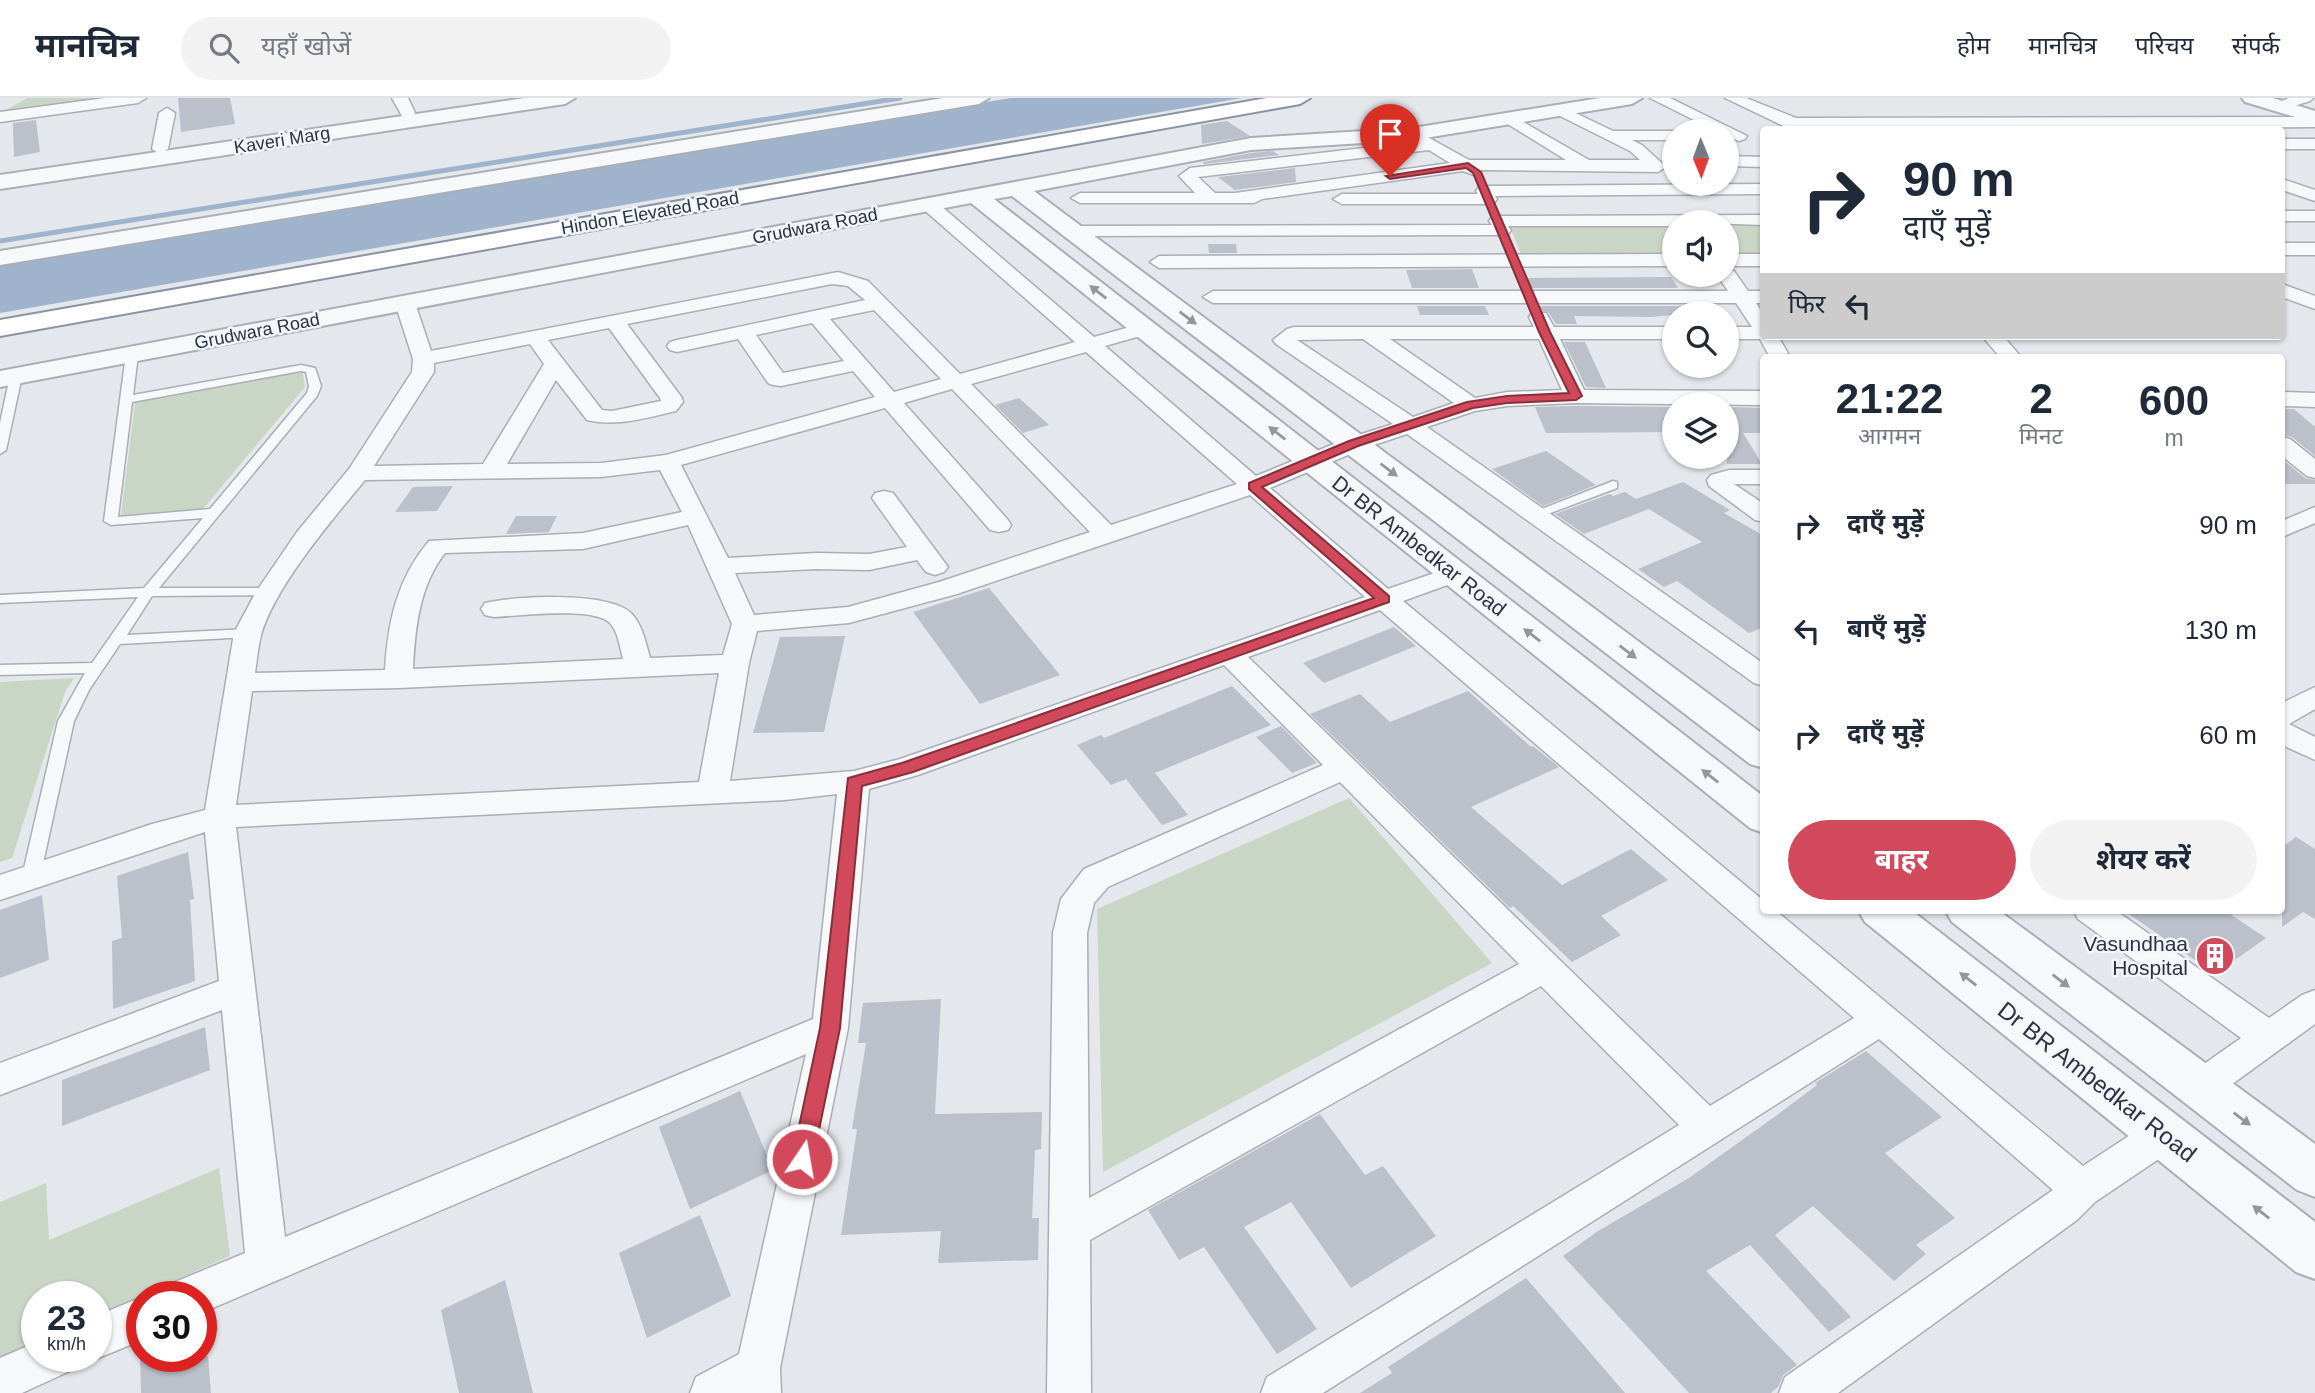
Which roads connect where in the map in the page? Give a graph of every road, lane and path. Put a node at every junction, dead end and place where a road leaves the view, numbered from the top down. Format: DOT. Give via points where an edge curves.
graph roads {
  1 [pos="18,98"];
  2 [pos="138,98"];
  3 [pos="509,98"];
  4 [pos="565,98"];
  5 [pos="979,98"];
  6 [pos="1233,98"];
  7 [pos="1300,98"];
  8 [pos="1632,98"];
  9 [pos="1658,98"];
  10 [pos="1733,98"];
  11 [pos="2252,98"];
  12 [pos="2305,98"];
  13 [pos="403,106"];
  14 [pos="1986,106"];
  15 [pos="2278,106"];
  16 [pos="0,107"];
  17 [pos="1561,111"];
  18 [pos="167,113"];
  19 [pos="0,117"];
  20 [pos="2315,117"];
  21 [pos="1703,119"];
  22 [pos="1511,120"];
  23 [pos="2315,122"];
  24 [pos="1798,126"];
  25 [pos="2010,126"];
  26 [pos="2185,126"];
  27 [pos="1413,134"];
  28 [pos="1608,135"];
  29 [pos="1662,135"];
  30 [pos="2285,144"];
  31 [pos="2315,144"];
  32 [pos="1434,145"];
  33 [pos="160,149"];
  34 [pos="1662,162"];
  35 [pos="1740,162"];
  36 [pos="1760,162"];
  37 [pos="1655,163"];
  38 [pos="1586,165"];
  39 [pos="1468,166"];
  40 [pos="1662,172"];
  41 [pos="0,173"];
  42 [pos="2285,176"];
  43 [pos="2315,176"];
  44 [pos="0,183"];
  45 [pos="2285,185"];
  46 [pos="1016,188"];
  47 [pos="1740,189"];
  48 [pos="1760,189"];
  49 [pos="1662,190"];
  50 [pos="975,195"];
  51 [pos="1487,195"];
  52 [pos="2315,196"];
  53 [pos="1080,198"];
  54 [pos="1210,198"];
  55 [pos="1235,198"];
  56 [pos="1321,198"];
  57 [pos="928,204"];
  58 [pos="2285,216"];
  59 [pos="2315,216"];
  60 [pos="1739,220"];
  61 [pos="1760,220"];
  62 [pos="1662,222"];
  63 [pos="1500,226"];
  64 [pos="1328,230"];
  65 [pos="1073,231"];
  66 [pos="2285,249"];
  67 [pos="2315,249"];
  68 [pos="0,258"];
  69 [pos="1514,260"];
  70 [pos="1662,260"];
  71 [pos="1739,260"];
  72 [pos="1760,260"];
  73 [pos="1335,261"];
  74 [pos="1159,262"];
  75 [pos="2285,285"];
  76 [pos="2315,285"];
  77 [pos="1735,287"];
  78 [pos="2285,291"];
  79 [pos="1213,296"];
  80 [pos="1342,297"];
  81 [pos="1530,297"];
  82 [pos="1741,297"];
  83 [pos="1760,297"];
  84 [pos="405,303"];
  85 [pos="878,303"];
  86 [pos="2315,303"];
  87 [pos="0,314"];
  88 [pos="817,317"];
  89 [pos="614,320"];
  90 [pos="1760,326"];
  91 [pos="0,328"];
  92 [pos="1144,329"];
  93 [pos="743,332"];
  94 [pos="1545,332"];
  95 [pos="1368,333"];
  96 [pos="1662,333"];
  97 [pos="1739,333"];
  98 [pos="1760,333"];
  99 [pos="536,337"];
  100 [pos="1996,340"];
  101 [pos="1089,344"];
  102 [pos="677,346"];
  103 [pos="2008,354"];
  104 [pos="132,355"];
  105 [pos="423,359"];
  106 [pos="858,364"];
  107 [pos="553,366"];
  108 [pos="8,377"];
  109 [pos="956,381"];
  110 [pos="1576,396"];
  111 [pos="1760,398"];
  112 [pos="126,400"];
  113 [pos="890,400"];
  114 [pos="2285,400"];
  115 [pos="2315,400"];
  116 [pos="1471,405"];
  117 [pos="1410,425"];
  118 [pos="2,428"];
  119 [pos="1354,443"];
  120 [pos="2285,446"];
  121 [pos="0,450"];
  122 [pos="1311,460"];
  123 [pos="667,461"];
  124 [pos="491,471"];
  125 [pos="2315,471"];
  126 [pos="358,473"];
  127 [pos="1760,477"];
  128 [pos="1613,485"];
  129 [pos="1253,486"];
  130 [pos="884,498"];
  131 [pos="1760,511"];
  132 [pos="211,513"];
  133 [pos="1535,514"];
  134 [pos="2315,514"];
  135 [pos="696,516"];
  136 [pos="999,525"];
  137 [pos="2285,529"];
  138 [pos="1106,534"];
  139 [pos="925,551"];
  140 [pos="719,566"];
  141 [pos="1455,574"];
  142 [pos="948,588"];
  143 [pos="148,592"];
  144 [pos="269,592"];
  145 [pos="0,599"];
  146 [pos="1384,599"];
  147 [pos="494,609"];
  148 [pos="745,624"];
  149 [pos="248,633"];
  150 [pos="116,640"];
  151 [pos="1229,654"];
  152 [pos="735,663"];
  153 [pos="639,667"];
  154 [pos="97,668"];
  155 [pos="0,670"];
  156 [pos="1760,674"];
  157 [pos="399,679"];
  158 [pos="239,682"];
  159 [pos="2315,696"];
  160 [pos="2285,714"];
  161 [pos="2285,734"];
  162 [pos="2315,750"];
  163 [pos="1760,752"];
  164 [pos="1345,768"];
  165 [pos="854,782"];
  166 [pos="713,792"];
  167 [pos="1760,815"];
  168 [pos="219,817"];
  169 [pos="31,877"];
  170 [pos="0,888"];
  171 [pos="1885,914"];
  172 [pos="1972,914"];
  173 [pos="2096,914"];
  174 [pos="1545,967"];
  175 [pos="237,989"];
  176 [pos="2315,1005"];
  177 [pos="1880,1020"];
  178 [pos="830,1028"];
  179 [pos="2268,1037"];
  180 [pos="0,1079"];
  181 [pos="2200,1087"];
  182 [pos="1707,1128"];
  183 [pos="2164,1134"];
  184 [pos="2315,1174"];
  185 [pos="2081,1189"];
  186 [pos="1068,1231"];
  187 [pos="2315,1254"];
  188 [pos="267,1262"];
  189 [pos="217,1285"];
  190 [pos="21,1371"];
  191 [pos="0,1380"];
  192 [pos="759,1381"];
  193 [pos="712,1393"];
  194 [pos="1069,1393"];
  195 [pos="1283,1393"];
  196 [pos="1801,1393"];
  1 -- 16 [label="street"];
  2 -- 19 [label="street"];
  3 -- 13 [label="street, Kaveri Marg"];
  4 -- 44 [label="street, Kaveri Marg"];
  5 -- 68 [label="street"];
  6 -- 87 [label="highway, Hindon Elevated Road"];
  7 -- 91 [label="highway, Hindon Elevated Road"];
  8 -- 17 [label="street, Grudwara Road"];
  9 -- 21 [label="street"];
  10 -- 24 [label="street"];
  11 -- 15 [label="street"];
  12 -- 15 [label="street"];
  13 -- 33 [label="street, Kaveri Marg"];
  14 -- 25 [label="street"];
  15 -- 20 [label="street"];
  17 -- 22 [label="street, Grudwara Road"];
  17 -- 28 [label="street"];
  18 -- 33 [label="street"];
  22 -- 27 [label="street, Grudwara Road"];
  22 -- 38 [label="street"];
  23 -- 26 [label="street"];
  24 -- 25 [label="street"];
  25 -- 26 [label="street"];
  27 -- 32 [label="street"];
  27 -- 46 [label="street, Grudwara Road" via="1251,144"];
  28 -- 29 [label="street"];
  28 -- 37 [label="street"];
  30 -- 31 [label="street"];
  32 -- 39 [label="street"];
  32 -- 54 [label="street" via="1187,176"];
  33 -- 41 [label="street, Kaveri Marg"];
  34 -- 37 [label="street"];
  35 -- 36 [label="street"];
  37 -- 38 [label="street"];
  37 -- 40 [label="street"];
  38 -- 39 [label="street"];
  39 -- 51 [label="street"];
  39 -- 55 [label="street"];
  42 -- 43 [label="street"];
  45 -- 52 [label="street"];
  46 -- 50 [label="street, Grudwara Road"];
  46 -- 65 [label="street, Dr BR Ambedkar Road"];
  47 -- 48 [label="street"];
  49 -- 51 [label="street"];
  50 -- 57 [label="street, Grudwara Road"];
  92 -- 50 [label="street, Dr BR Ambedkar Road, one-way"];
  51 -- 56 [label="street"];
  51 -- 63 [label="street"];
  53 -- 54 [label="street"];
  54 -- 55 [label="street"];
  55 -- 56 [label="street"];
  56 -- 64 [label="street"];
  57 -- 84 [label="street, Grudwara Road"];
  57 -- 101 [label="street"];
  58 -- 59 [label="street"];
  60 -- 61 [label="street"];
  62 -- 63 [label="street"];
  63 -- 64 [label="street"];
  63 -- 69 [label="street"];
  64 -- 65 [label="street"];
  64 -- 73 [label="street"];
  65 -- 119 [label="street, Dr BR Ambedkar Road, one-way"];
  66 -- 67 [label="street"];
  69 -- 70 [label="street"];
  69 -- 73 [label="street"];
  69 -- 81 [label="street"];
  71 -- 72 [label="street"];
  73 -- 74 [label="street"];
  73 -- 80 [label="street"];
  75 -- 76 [label="street"];
  77 -- 82 [label="street"];
  78 -- 86 [label="street"];
  79 -- 80 [label="street"];
  80 -- 81 [label="street"];
  81 -- 82 [label="street"];
  81 -- 94 [label="street"];
  82 -- 83 [label="street"];
  82 -- 90 [label="street"];
  84 -- 104 [label="street, Grudwara Road"];
  84 -- 105 [label="street"];
  85 -- 88 [label="street"];
  85 -- 89 [label="street" via="851,278 832,277"];
  85 -- 109 [label="street"];
  88 -- 93 [label="street"];
  88 -- 106 [label="street"];
  89 -- 99 [label="street"];
  89 -- 107 [label="street" via="671,398 668,406 602,418"];
  92 -- 101 [label="street"];
  122 -- 92 [label="street, Dr BR Ambedkar Road, one-way"];
  93 -- 102 [label="street"];
  93 -- 106 [label="street" via="781,380"];
  94 -- 95 [label="street"];
  94 -- 96 [label="street"];
  94 -- 110 [label="street"];
  95 -- 116 [label="street"];
  95 -- 117 [label="street" via="1294,333 1283,340"];
  97 -- 98 [label="street"];
  99 -- 105 [label="street"];
  99 -- 107 [label="street"];
  100 -- 103 [label="street"];
  101 -- 109 [label="street"];
  101 -- 129 [label="street"];
  104 -- 108 [label="street, Grudwara Road"];
  104 -- 112 [label="lane"];
  105 -- 126 [label="street" via="424,372"];
  106 -- 113 [label="street"];
  107 -- 124 [label="street"];
  108 -- 118 [label="lane"];
  109 -- 113 [label="street"];
  109 -- 138 [label="street"];
  110 -- 111 [label="street"];
  110 -- 116 [label="street"];
  112 -- 132 [label="lane" via="111,521"];
  112 -- 132 [label="lane" via="282,370 311,370 313,394"];
  113 -- 123 [label="street"];
  113 -- 136 [label="street"];
  114 -- 115 [label="street"];
  116 -- 117 [label="street"];
  117 -- 119 [label="street"];
  117 -- 133 [label="street"];
  118 -- 121 [label="lane"];
  119 -- 122 [label="street"];
  119 -- 163 [label="street, Dr BR Ambedkar Road, one-way"];
  120 -- 125 [label="street"];
  122 -- 129 [label="street"];
  122 -- 141 [label="street, Dr BR Ambedkar Road"];
  123 -- 124 [label="street" via="601,470"];
  123 -- 135 [label="street"];
  124 -- 126 [label="street"];
  126 -- 144 [label="street" via="309,532"];
  127 -- 131 [label="street" via="1719,480 1721,486"];
  128 -- 133 [label="lane"];
  129 -- 138 [label="street"];
  129 -- 146 [label="street"];
  130 -- 139 [label="street"];
  132 -- 143 [label="lane"];
  133 -- 156 [label="street"];
  134 -- 137 [label="street"];
  135 -- 140 [label="street"];
  135 -- 157 [label="street" via="583,541 439,546 409,597"];
  138 -- 142 [label="street"];
  139 -- 140 [label="street" via="869,562"];
  139 -- 142 [label="street"];
  140 -- 148 [label="street"];
  141 -- 146 [label="street"];
  167 -- 141 [label="street, Dr BR Ambedkar Road, one-way"];
  142 -- 148 [label="street" via="849,615"];
  143 -- 144 [label="lane"];
  143 -- 145 [label="lane"];
  143 -- 150 [label="lane"];
  144 -- 149 [label="street"];
  146 -- 151 [label="street"];
  146 -- 177 [label="street"];
  147 -- 153 [label="street" via="597,607 614,611 623,618"];
  148 -- 152 [label="street"];
  149 -- 150 [label="lane"];
  149 -- 158 [label="street"];
  150 -- 154 [label="lane"];
  151 -- 164 [label="street"];
  151 -- 165 [label="street" via="907,768"];
  152 -- 153 [label="street"];
  152 -- 166 [label="street"];
  153 -- 157 [label="street"];
  154 -- 155 [label="lane"];
  154 -- 169 [label="lane" via="66,721"];
  157 -- 158 [label="street"];
  158 -- 168 [label="street"];
  159 -- 160 [label="street"];
  161 -- 162 [label="street"];
  164 -- 174 [label="street"];
  164 -- 186 [label="street" via="1096,878 1077,899 1069,933"];
  165 -- 166 [label="street"];
  165 -- 178 [label="street"];
  166 -- 168 [label="street"];
  168 -- 169 [label="street"];
  168 -- 175 [label="street"];
  169 -- 170 [label="street"];
  183 -- 171 [label="street, Dr BR Ambedkar Road, one-way"];
  172 -- 181 [label="street, one-way"];
  173 -- 179 [label="street"];
  174 -- 182 [label="street"];
  174 -- 186 [label="street"];
  175 -- 180 [label="street"];
  175 -- 188 [label="street"];
  176 -- 179 [label="street"];
  177 -- 182 [label="street"];
  177 -- 185 [label="street"];
  178 -- 188 [label="street"];
  178 -- 192 [label="street"];
  179 -- 181 [label="street"];
  181 -- 184 [label="street, one-way"];
  182 -- 195 [label="street"];
  183 -- 185 [label="street"];
  187 -- 183 [label="street, Dr BR Ambedkar Road, one-way"];
  185 -- 196 [label="street" via="2063,1207"];
  186 -- 194 [label="street"];
  188 -- 189 [label="street"];
  190 -- 191 [label="street"];
  192 -- 193 [label="street"];
}
